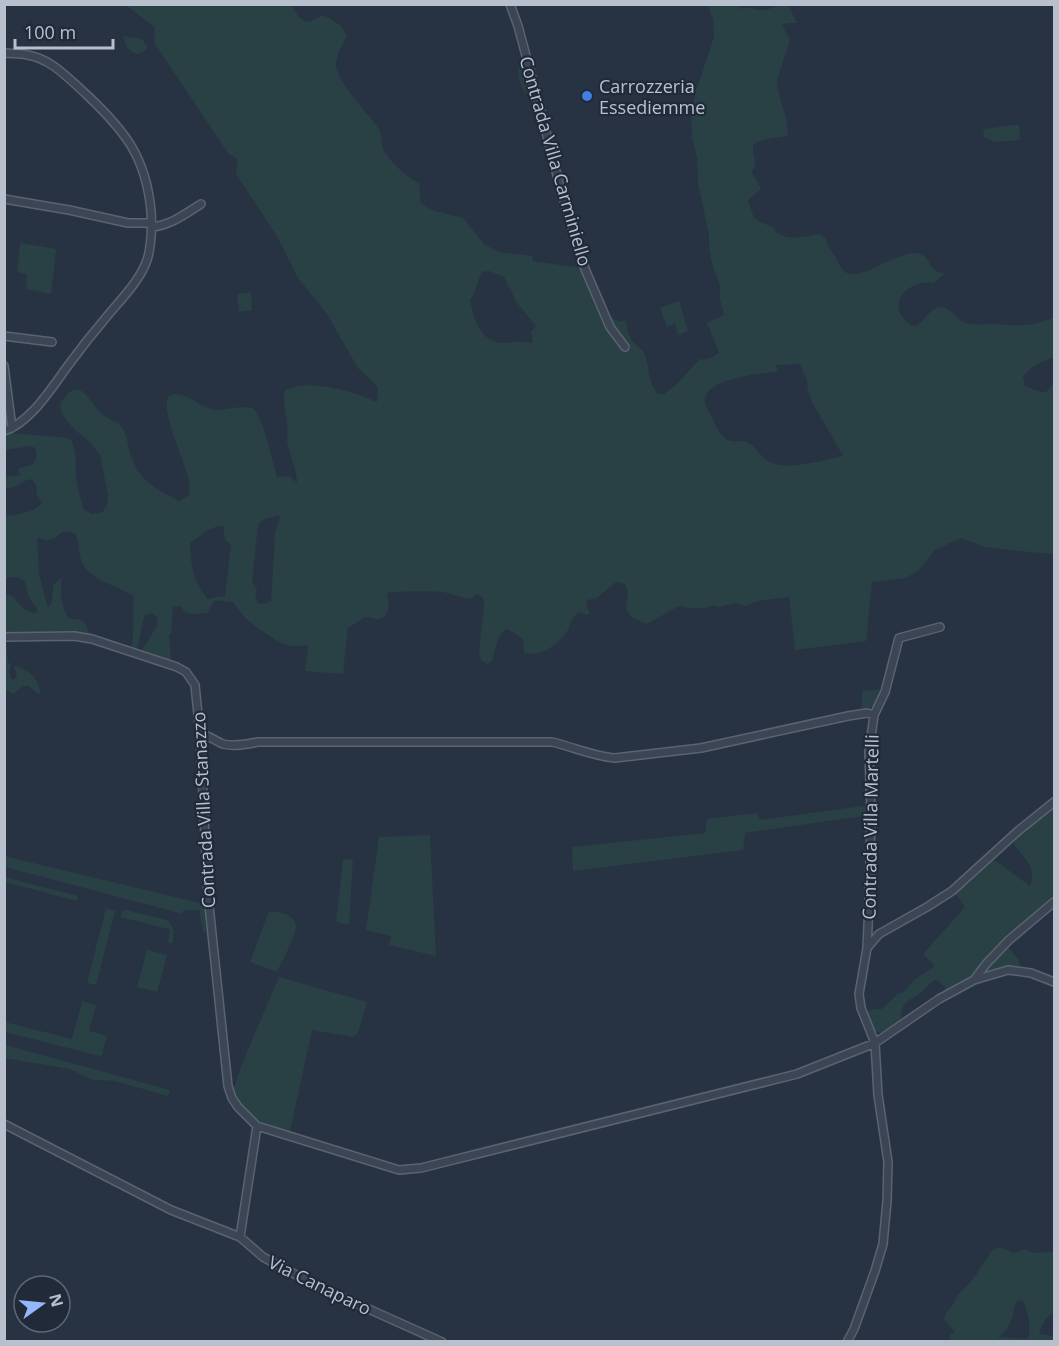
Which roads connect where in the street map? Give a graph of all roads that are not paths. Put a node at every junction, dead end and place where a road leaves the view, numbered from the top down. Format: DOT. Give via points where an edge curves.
graph roads {
  1 [pos="510,4"];
  2 [pos="4,53"];
  3 [pos="4,199"];
  4 [pos="201,204"];
  5 [pos="152,225"];
  6 [pos="4,336"];
  7 [pos="52,342"];
  8 [pos="625,347"];
  9 [pos="4,366"];
  10 [pos="8,430"];
  11 [pos="940,627"];
  12 [pos="4,637"];
  13 [pos="873,715"];
  14 [pos="200,734"];
  15 [pos="1054,802"];
  16 [pos="1054,902"];
  17 [pos="867,948"];
  18 [pos="974,980"];
  19 [pos="1054,982"];
  20 [pos="876,1043"];
  21 [pos="4,1124"];
  22 [pos="257,1126"];
  23 [pos="240,1237"];
  24 [pos="442,1341"];
  25 [pos="847,1341"];
  1 -- 8 [label="street, Contrada Villa Carminiello" via="585,269 610,327"];
  2 -- 5 [label="street" via="28,55 49,63 122,130 142,165"];
  3 -- 5 [label="street"];
  4 -- 5 [label="street" via="164,226"];
  5 -- 10 [label="street" via="147,259 132,286 38,405"];
  6 -- 7 [label="street"];
  9 -- 10 [label="street"];
  11 -- 13 [label="street, Contrada Villa Martelli" via="899,638 885,692"];
  12 -- 14 [label="street, Contrada Villa Stanazzo" via="92,639 177,667 195,685"];
  13 -- 14 [label="street" via="848,716 701,748 615,758 552,742 258,742 233,746"];
  13 -- 17 [label="street, Contrada Villa Martelli"];
  14 -- 22 [label="street, Contrada Villa Stanazzo" via="208,896 228,1086 238,1107"];
  15 -- 17 [label="street, Contrada Villa Martelli" via="952,891 879,934"];
  16 -- 18 [label="street" via="1010,940"];
  17 -- 20 [label="street, Contrada Villa Martelli" via="859,994"];
  18 -- 19 [label="street" via="1008,970"];
  18 -- 20 [label="street"];
  20 -- 22 [label="street" via="797,1074 421,1168 399,1170"];
  20 -- 25 [label="street" via="878,1095 888,1162 883,1244"];
  21 -- 23 [label="street, Via Canaparo" via="171,1210"];
  22 -- 23 [label="street"];
  23 -- 24 [label="street, Via Canaparo" via="263,1257 313,1284"];
}
